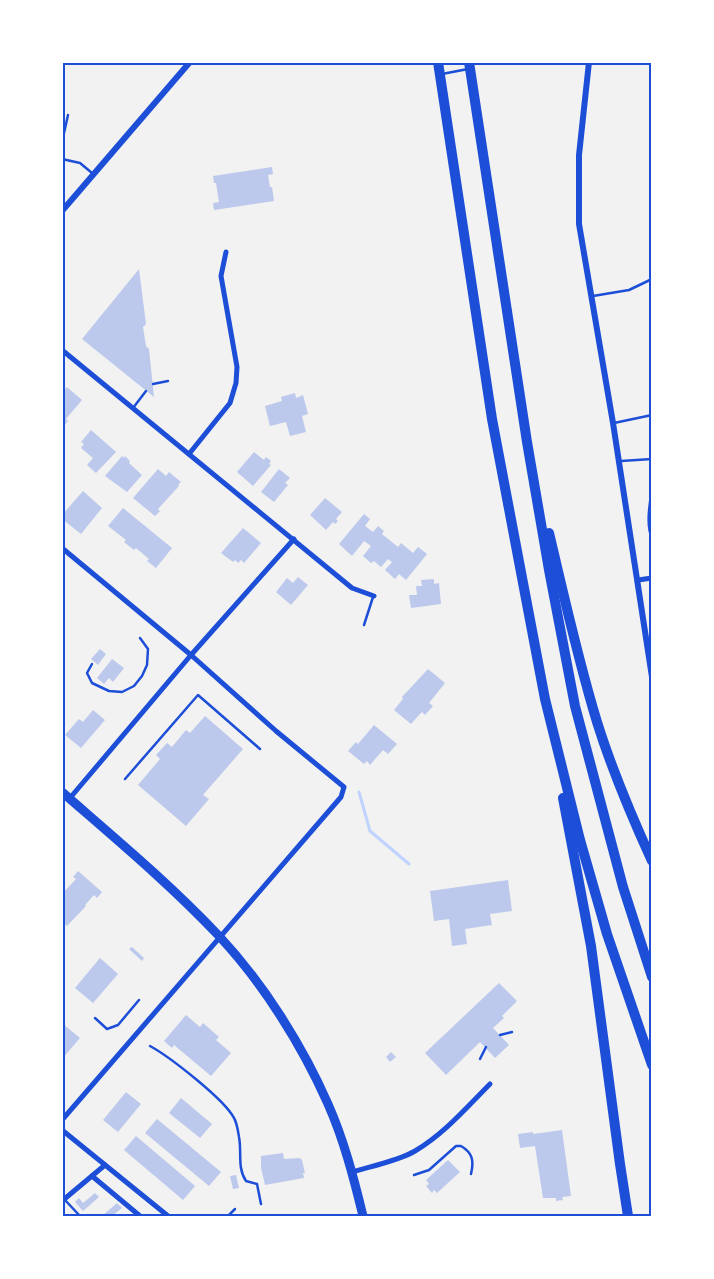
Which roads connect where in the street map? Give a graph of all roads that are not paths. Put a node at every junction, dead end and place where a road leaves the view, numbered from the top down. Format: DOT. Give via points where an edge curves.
graph roads {
  1 [pos="190,62"];
  2 [pos="438,62"];
  3 [pos="589,62"];
  4 [pos="469,66"];
  5 [pos="440,74"];
  6 [pos="68,115"];
  7 [pos="62,142"];
  8 [pos="62,159"];
  9 [pos="94,174"];
  10 [pos="62,211"];
  11 [pos="226,252"];
  12 [pos="652,279"];
  13 [pos="591,296"];
  14 [pos="62,350"];
  15 [pos="168,381"];
  16 [pos="153,384"];
  17 [pos="146,391"];
  18 [pos="133,408"];
  19 [pos="652,415"];
  20 [pos="613,423"];
  21 [pos="527,442"];
  22 [pos="189,454"];
  23 [pos="652,459"];
  24 [pos="619,461"];
  25 [pos="294,539"];
  26 [pos="62,548"];
  27 [pos="652,578"];
  28 [pos="638,580"];
  29 [pos="374,596"];
  30 [pos="364,625"];
  31 [pos="140,638"];
  32 [pos="191,655"];
  33 [pos="92,664"];
  34 [pos="652,677"];
  35 [pos="544,699"];
  36 [pos="260,749"];
  37 [pos="125,779"];
  38 [pos="66,795"];
  39 [pos="652,861"];
  40 [pos="220,937"];
  41 [pos="652,977"];
  42 [pos="140,1000"];
  43 [pos="95,1018"];
  44 [pos="512,1032"];
  45 [pos="500,1036"];
  46 [pos="150,1046"];
  47 [pos="486,1047"];
  48 [pos="480,1059"];
  49 [pos="652,1064"];
  50 [pos="490,1084"];
  51 [pos="62,1120"];
  52 [pos="62,1130"];
  53 [pos="105,1165"];
  54 [pos="352,1172"];
  55 [pos="471,1174"];
  56 [pos="414,1175"];
  57 [pos="92,1176"];
  58 [pos="63,1200"];
  59 [pos="261,1204"];
  60 [pos="235,1209"];
  61 [pos="80,1216"];
  62 [pos="140,1216"];
  63 [pos="168,1216"];
  64 [pos="228,1216"];
  65 [pos="363,1216"];
  66 [pos="628,1216"];
  1 -- 9 [label="street"];
  2 -- 5 [label="highway"];
  3 -- 13 [label="street" via="579,155 579,224"];
  4 -- 5 [label="lane"];
  4 -- 21 [label="highway"];
  5 -- 35 [label="highway" via="492,419"];
  6 -- 7 [label="lane"];
  8 -- 9 [label="lane" via="80,163"];
  9 -- 10 [label="street"];
  11 -- 22 [label="street" via="221,276 237,367 236,384 230,403"];
  12 -- 13 [label="lane" via="629,290"];
  13 -- 20 [label="street"];
  14 -- 18 [label="street"];
  15 -- 16 [label="lane"];
  17 -- 18 [label="lane"];
  18 -- 22 [label="street"];
  19 -- 20 [label="lane"];
  20 -- 24 [label="street"];
  21 -- 39 [label="highway" via="597,722 621,791"];
  21 -- 41 [label="highway" via="575,706 623,887"];
  22 -- 25 [label="street"];
  23 -- 24 [label="lane"];
  24 -- 28 [label="street"];
  25 -- 29 [label="street" via="352,588"];
  25 -- 32 [label="street"];
  26 -- 32 [label="street"];
  27 -- 28 [label="street"];
  28 -- 34 [label="street"];
  29 -- 30 [label="lane"];
  31 -- 33 [label="lane" via="148,649 147,665 134,686 122,692 109,691 92,683 87,673"];
  32 -- 38 [label="street"];
  32 -- 40 [label="street" via="344,787 341,797"];
  35 -- 49 [label="highway" via="599,906"];
  35 -- 66 [label="highway" via="591,946"];
  36 -- 37 [label="lane" via="198,695"];
  38 -- 40 [label="main road" via="157,874"];
  40 -- 51 [label="street"];
  40 -- 54 [label="main road" via="260,988 308,1063 329,1105"];
  42 -- 43 [label="lane" via="118,1025 108,1029"];
  44 -- 45 [label="lane"];
  46 -- 59 [label="lane" via="166,1054 218,1099 234,1118 241,1174 246,1181 258,1184"];
  47 -- 48 [label="lane"];
  50 -- 54 [label="street" via="454,1120 414,1152"];
  52 -- 53 [label="street"];
  53 -- 57 [label="street"];
  53 -- 63 [label="street"];
  54 -- 65 [label="main road"];
  55 -- 56 [label="lane" via="472,1155 456,1146 429,1170"];
  57 -- 58 [label="street"];
  57 -- 62 [label="street"];
  58 -- 61 [label="lane"];
  60 -- 64 [label="lane"];
}
